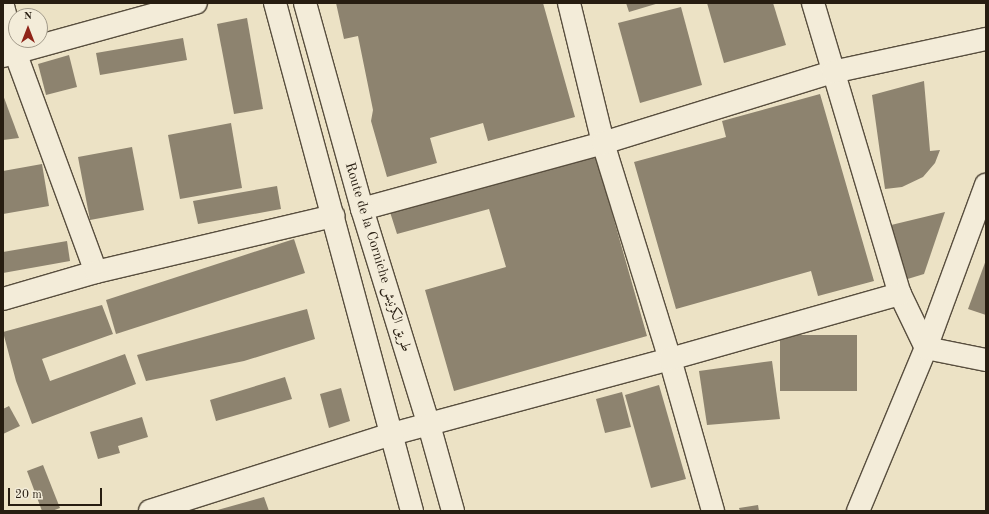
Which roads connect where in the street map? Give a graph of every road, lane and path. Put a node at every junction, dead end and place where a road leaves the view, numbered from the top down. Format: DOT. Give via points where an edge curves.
graph roads {
  1 [pos="196,3"];
  2 [pos="276,3"];
  3 [pos="305,3"];
  4 [pos="569,3"];
  5 [pos="813,3"];
  6 [pos="3,6"];
  7 [pos="986,39"];
  8 [pos="9,54"];
  9 [pos="833,72"];
  10 [pos="603,143"];
  11 [pos="986,185"];
  12 [pos="362,208"];
  13 [pos="333,216"];
  14 [pos="96,272"];
  15 [pos="900,294"];
  16 [pos="3,300"];
  17 [pos="926,348"];
  18 [pos="670,359"];
  19 [pos="986,360"];
  20 [pos="429,424"];
  21 [pos="392,434"];
  22 [pos="150,511"];
  23 [pos="412,511"];
  24 [pos="454,511"];
  25 [pos="713,511"];
  26 [pos="858,511"];
  1 -- 8 [label="street"];
  2 -- 13 [label="street, Route de la Corniche طريق الكرنيش"];
  3 -- 12 [label="street, Route de la Corniche طريق الكرنيش"];
  4 -- 10 [label="street"];
  5 -- 9 [label="street"];
  6 -- 8 [label="street"];
  7 -- 9 [label="street"];
  8 -- 14 [label="street"];
  9 -- 10 [label="street"];
  9 -- 15 [label="street"];
  10 -- 12 [label="street"];
  10 -- 18 [label="street"];
  11 -- 17 [label="street"];
  12 -- 20 [label="street, Route de la Corniche طريق الكرنيش"];
  13 -- 14 [label="street"];
  13 -- 21 [label="street, Route de la Corniche طريق الكرنيش"];
  14 -- 16 [label="street"];
  15 -- 17 [label="street"];
  15 -- 18 [label="street"];
  17 -- 19 [label="street"];
  17 -- 26 [label="street"];
  18 -- 20 [label="street"];
  18 -- 25 [label="street"];
  20 -- 21 [label="street"];
  20 -- 24 [label="street, Route de la Corniche طريق الكرنيش"];
  21 -- 22 [label="street"];
  21 -- 23 [label="street, Route de la Corniche طريق الكرنيش"];
}
